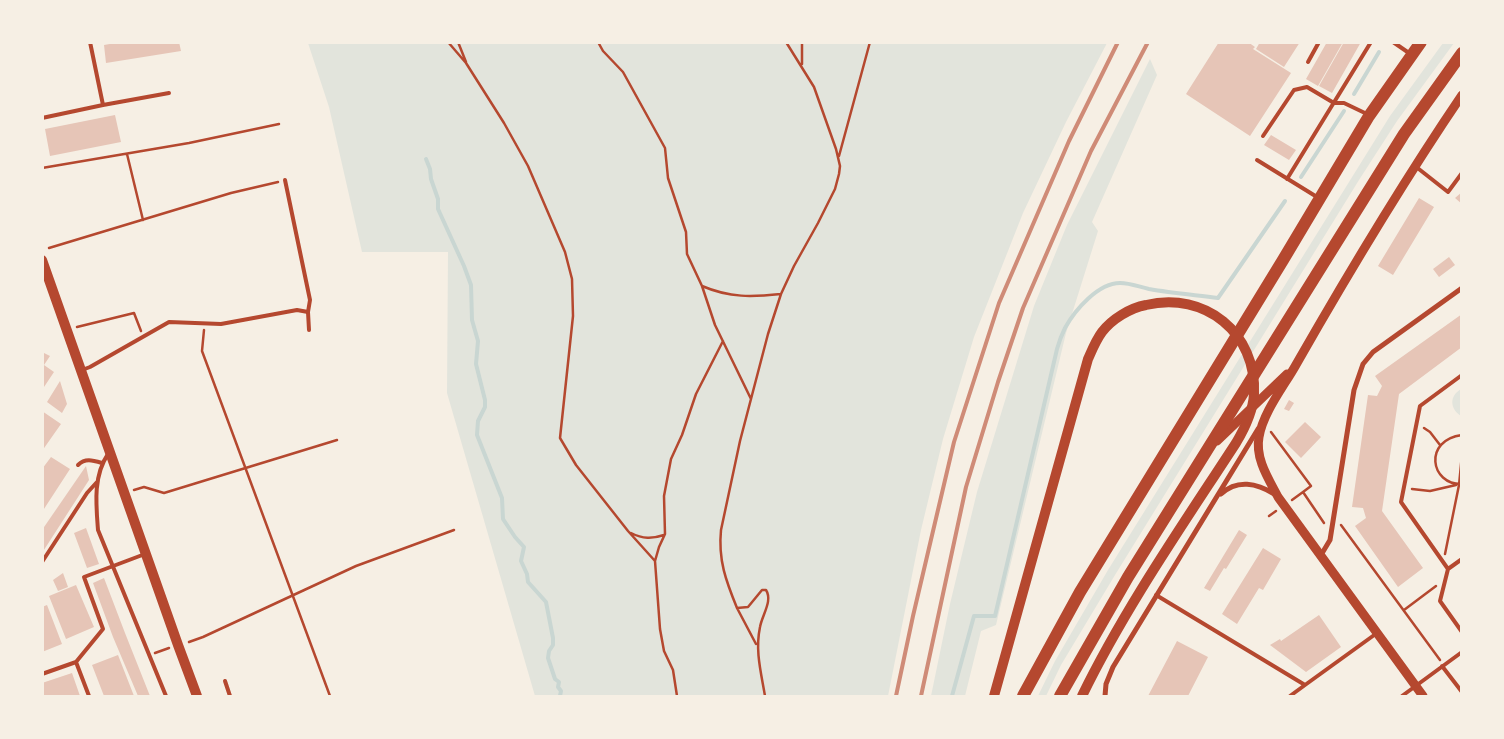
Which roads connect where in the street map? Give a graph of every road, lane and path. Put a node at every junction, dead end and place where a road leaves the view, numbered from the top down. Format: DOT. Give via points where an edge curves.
graph roads {
  1 [pos="90,42"];
  2 [pos="448,42"];
  3 [pos="458,42"];
  4 [pos="598,42"];
  5 [pos="786,42"];
  6 [pos="802,42"];
  7 [pos="870,42"];
  8 [pos="1319,42"];
  9 [pos="1372,42"];
  10 [pos="1393,42"];
  11 [pos="1421,42"];
  12 [pos="1462,53"];
  13 [pos="1411,54"];
  14 [pos="1308,62"];
  15 [pos="466,63"];
  16 [pos="802,66"];
  17 [pos="169,93"];
  18 [pos="1462,96"];
  19 [pos="1334,103"];
  20 [pos="103,105"];
  21 [pos="1369,116"];
  22 [pos="42,118"];
  23 [pos="279,124"];
  24 [pos="1263,136"];
  25 [pos="127,154"];
  26 [pos="838,157"];
  27 [pos="1257,160"];
  28 [pos="1416,166"];
  29 [pos="42,168"];
  30 [pos="1462,173"];
  31 [pos="1287,179"];
  32 [pos="285,180"];
  33 [pos="1319,198"];
  34 [pos="143,220"];
  35 [pos="49,248"];
  36 [pos="42,260"];
  37 [pos="702,286"];
  38 [pos="1462,288"];
  39 [pos="781,294"];
  40 [pos="308,312"];
  41 [pos="204,323"];
  42 [pos="80,326"];
  43 [pos="309,330"];
  44 [pos="143,336"];
  45 [pos="723,341"];
  46 [pos="1296,365"];
  47 [pos="82,370"];
  48 [pos="1462,375"];
  49 [pos="751,399"];
  50 [pos="1416,424"];
  51 [pos="1266,425"];
  52 [pos="1462,435"];
  53 [pos="337,440"];
  54 [pos="1440,445"];
  55 [pos="110,450"];
  56 [pos="1207,450"];
  57 [pos="1462,454"];
  58 [pos="102,463"];
  59 [pos="78,465"];
  60 [pos="245,468"];
  61 [pos="97,482"];
  62 [pos="1460,484"];
  63 [pos="1403,487"];
  64 [pos="133,491"];
  65 [pos="1303,492"];
  66 [pos="1278,496"];
  67 [pos="1216,498"];
  68 [pos="1292,500"];
  69 [pos="1276,511"];
  70 [pos="1269,516"];
  71 [pos="1339,522"];
  72 [pos="1325,524"];
  73 [pos="454,530"];
  74 [pos="628,531"];
  75 [pos="665,534"];
  76 [pos="146,554"];
  77 [pos="1321,555"];
  78 [pos="1462,559"];
  79 [pos="655,561"];
  80 [pos="42,562"];
  81 [pos="1444,563"];
  82 [pos="113,566"];
  83 [pos="1448,569"];
  84 [pos="1445,580"];
  85 [pos="1156,595"];
  86 [pos="292,596"];
  87 [pos="737,608"];
  88 [pos="1404,610"];
  89 [pos="1462,632"];
  90 [pos="1376,633"];
  91 [pos="190,641"];
  92 [pos="757,646"];
  93 [pos="171,648"];
  94 [pos="1462,652"];
  95 [pos="149,655"];
  96 [pos="76,662"];
  97 [pos="1443,665"];
  98 [pos="42,674"];
  99 [pos="225,681"];
  100 [pos="1305,685"];
  101 [pos="1416,686"];
  102 [pos="1462,692"];
  103 [pos="89,696"];
  104 [pos="166,696"];
  105 [pos="197,696"];
  106 [pos="230,696"];
  107 [pos="330,696"];
  108 [pos="677,696"];
  109 [pos="765,696"];
  110 [pos="994,696"];
  111 [pos="1023,696"];
  112 [pos="1060,696"];
  113 [pos="1082,696"];
  114 [pos="1105,696"];
  115 [pos="1290,696"];
  116 [pos="1402,696"];
  117 [pos="1423,696"];
  1 -- 20 [label="lane"];
  2 -- 15 [label="path"];
  3 -- 15 [label="path"];
  4 -- 37 [label="path" via="623,72 665,148 668,178 686,232 686,254"];
  5 -- 16 [label="path"];
  6 -- 16 [label="path"];
  7 -- 26 [label="path"];
  8 -- 14 [label="lane"];
  9 -- 19 [label="lane"];
  10 -- 13 [label="lane"];
  11 -- 13 [label="main road"];
  12 -- 56 [label="main road" via="1404,134"];
  13 -- 21 [label="main road"];
  15 -- 74 [label="path" via="528,166 565,252 572,279 573,316 560,438 576,466"];
  16 -- 26 [label="path" via="814,87"];
  17 -- 20 [label="lane"];
  18 -- 28 [label="street"];
  19 -- 21 [label="lane" via="1356,107"];
  19 -- 24 [label="lane" via="1306,88 1294,90"];
  19 -- 31 [label="lane"];
  20 -- 22 [label="lane"];
  21 -- 33 [label="main road"];
  23 -- 25 [label="path"];
  25 -- 29 [label="path"];
  25 -- 34 [label="path"];
  26 -- 39 [label="path" via="840,174 835,189"];
  27 -- 31 [label="lane"];
  28 -- 30 [label="lane" via="1448,192"];
  28 -- 46 [label="street"];
  31 -- 33 [label="lane"];
  32 -- 34 [label="path"];
  32 -- 40 [label="lane" via="310,300"];
  33 -- 111 [label="main road" via="1080,592"];
  34 -- 35 [label="path"];
  36 -- 47 [label="main road"];
  37 -- 39 [label="path" via="715,292 749,297"];
  37 -- 45 [label="path"];
  38 -- 77 [label="street" via="1373,352 1363,364 1354,390 1330,540"];
  39 -- 49 [label="path"];
  40 -- 41 [label="lane" via="297,310 221,324"];
  40 -- 43 [label="lane"];
  41 -- 44 [label="lane" via="169,322"];
  41 -- 60 [label="path" via="202,351"];
  42 -- 44 [label="path" via="134,313"];
  44 -- 47 [label="lane"];
  45 -- 49 [label="path"];
  45 -- 75 [label="path" via="696,394 672,458 664,496"];
  46 -- 51 [label="street"];
  46 -- 56 [label="street"];
  47 -- 55 [label="main road"];
  48 -- 50 [label="lane" via="1420,406"];
  49 -- 87 [label="path" via="721,530 721,562"];
  50 -- 54 [label="path" via="1430,432"];
  50 -- 63 [label="lane"];
  51 -- 65 [label="path" via="1311,486"];
  51 -- 66 [label="street" via="1258,446 1260,459"];
  51 -- 67 [label="street"];
  52 -- 54 [label="path" via="1450,437"];
  53 -- 60 [label="path"];
  54 -- 62 [label="path" via="1435,459 1439,474 1451,483"];
  55 -- 58 [label="lane"];
  55 -- 76 [label="main road"];
  56 -- 112 [label="main road" via="1128,576"];
  57 -- 62 [label="path"];
  58 -- 59 [label="lane" via="89,459"];
  58 -- 61 [label="lane"];
  60 -- 64 [label="path" via="164,493 144,487"];
  60 -- 86 [label="path"];
  61 -- 80 [label="lane"];
  61 -- 82 [label="lane" via="98,530"];
  62 -- 63 [label="path" via="1430,491"];
  62 -- 81 [label="path"];
  63 -- 81 [label="lane" via="1401,502"];
  65 -- 68 [label="path"];
  65 -- 72 [label="path"];
  66 -- 67 [label="street" via="1265,488 1243,484 1226,488"];
  66 -- 77 [label="street"];
  67 -- 85 [label="street"];
  69 -- 70 [label="path"];
  71 -- 88 [label="path"];
  73 -- 86 [label="path" via="356,566"];
  74 -- 75 [label="path" via="640,538"];
  74 -- 79 [label="path"];
  75 -- 79 [label="path"];
  76 -- 82 [label="lane"];
  76 -- 105 [label="main road"];
  77 -- 90 [label="street"];
  78 -- 83 [label="lane"];
  79 -- 108 [label="path" via="660,629 664,651 673,670"];
  81 -- 83 [label="lane"];
  82 -- 95 [label="lane"];
  82 -- 96 [label="lane" via="84,577 103,629"];
  83 -- 84 [label="lane"];
  84 -- 88 [label="path"];
  84 -- 89 [label="lane" via="1440,602"];
  85 -- 100 [label="lane"];
  85 -- 114 [label="street" via="1113,667"];
  86 -- 91 [label="path"];
  86 -- 107 [label="path"];
  87 -- 92 [label="path"];
  87 -- 92 [label="path" via="748,607 762,590 768,593"];
  88 -- 97 [label="path"];
  90 -- 100 [label="lane"];
  90 -- 101 [label="street"];
  92 -- 109 [label="path"];
  93 -- 95 [label="path"];
  94 -- 97 [label="lane"];
  95 -- 104 [label="lane"];
  96 -- 98 [label="lane"];
  96 -- 103 [label="lane"];
  97 -- 101 [label="lane"];
  97 -- 102 [label="lane"];
  99 -- 106 [label="lane"];
  100 -- 115 [label="lane"];
  101 -- 116 [label="lane"];
  101 -- 117 [label="street"];
  110 -- 113 [label="main road" via="1088,359 1102,332 1137,307 1166,302 1190,304 1212,313 1231,328 1244,347 1252,370 1252,408 1236,444 1164,553"];
}
